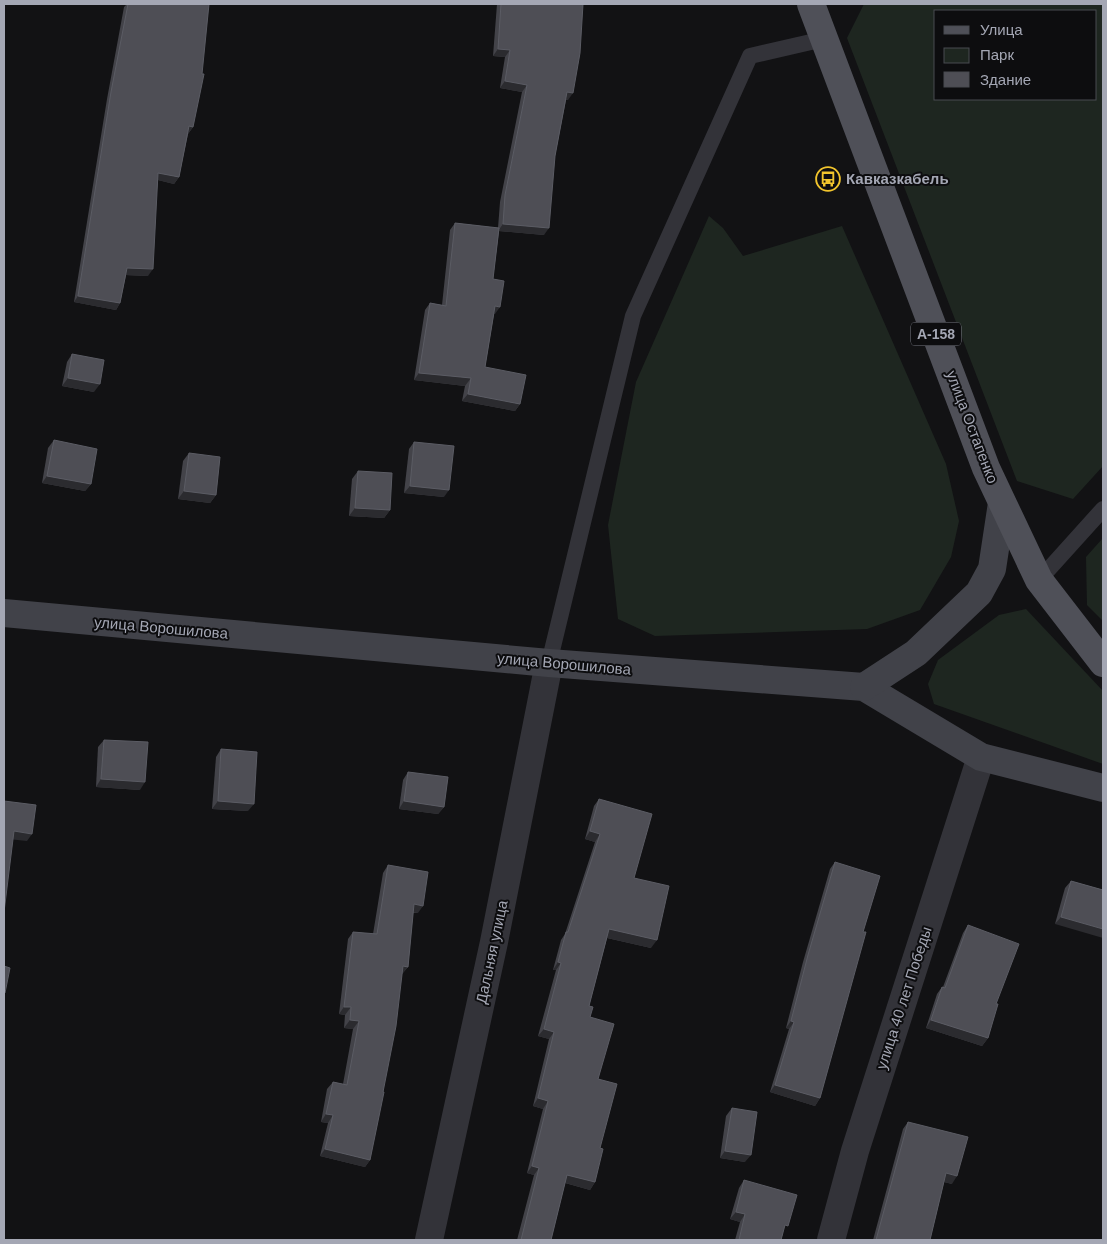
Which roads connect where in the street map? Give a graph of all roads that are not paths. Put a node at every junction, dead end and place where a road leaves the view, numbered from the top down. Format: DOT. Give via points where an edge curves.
graph roads {
  1 [pos="811,4"];
  2 [pos="824,39"];
  3 [pos="1002,504"];
  4 [pos="1103,509"];
  5 [pos="1039,580"];
  6 [pos="4,614"];
  7 [pos="548,663"];
  8 [pos="1103,663"];
  9 [pos="864,687"];
  10 [pos="981,757"];
  11 [pos="1103,788"];
  12 [pos="429,1240"];
  13 [pos="831,1240"];
  1 -- 2 [label="main road, улица Остапенко / А-158"];
  2 -- 3 [label="main road, улица Остапенко / А-158"];
  2 -- 7 [label="lane" via="750,56 637,307"];
  3 -- 5 [label="main road, улица Остапенко / А-158"];
  3 -- 9 [label="main road" via="992,569 979,593 916,654"];
  4 -- 5 [label="lane"];
  5 -- 8 [label="main road, улица Остапенко / А-158"];
  6 -- 7 [label="main road, улица Ворошилова"];
  7 -- 9 [label="main road, улица Ворошилова"];
  7 -- 12 [label="street, Дальняя улица" via="494,942"];
  9 -- 10 [label="main road, улица Ворошилова"];
  10 -- 11 [label="main road, улица Ворошилова"];
  10 -- 13 [label="street, улица 40 лет Победы" via="855,1151"];
}
